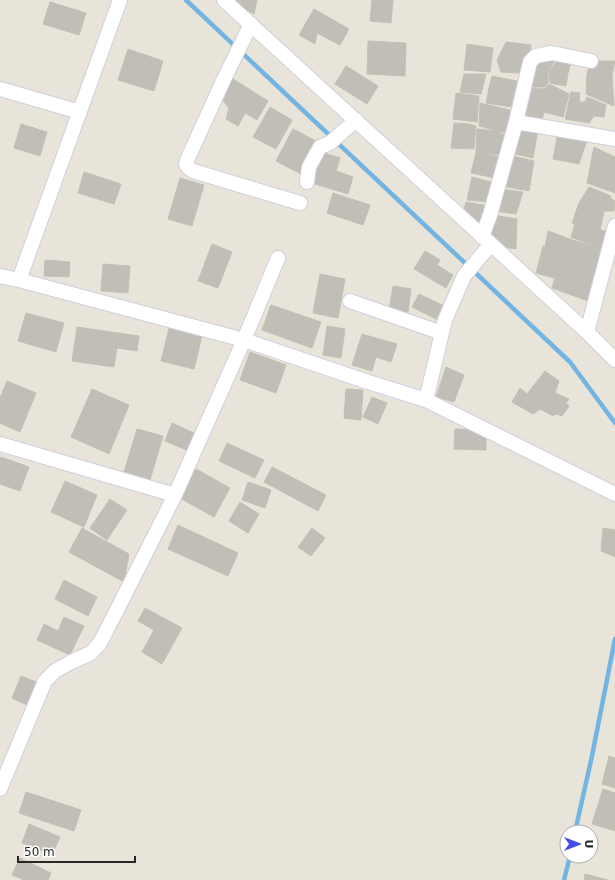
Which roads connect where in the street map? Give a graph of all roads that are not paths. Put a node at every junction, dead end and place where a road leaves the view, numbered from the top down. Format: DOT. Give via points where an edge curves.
graph roads {
  1 [pos="120,0"];
  2 [pos="224,0"];
  3 [pos="251,24"];
  4 [pos="591,61"];
  5 [pos="0,89"];
  6 [pos="80,112"];
  7 [pos="516,122"];
  8 [pos="350,125"];
  9 [pos="615,139"];
  10 [pos="307,182"];
  11 [pos="300,203"];
  12 [pos="615,226"];
  13 [pos="487,240"];
  14 [pos="278,258"];
  15 [pos="0,276"];
  16 [pos="19,280"];
  17 [pos="350,301"];
  18 [pos="587,332"];
  19 [pos="442,333"];
  20 [pos="244,340"];
  21 [pos="615,360"];
  22 [pos="426,400"];
  23 [pos="0,444"];
  24 [pos="615,494"];
  25 [pos="175,495"];
  26 [pos="0,789"];
  1 -- 6 [label="street"];
  2 -- 3 [label="street"];
  3 -- 8 [label="street"];
  3 -- 11 [label="street" via="186,164 193,171"];
  4 -- 7 [label="street" via="552,54 536,56 530,62"];
  5 -- 6 [label="street"];
  6 -- 16 [label="street"];
  7 -- 9 [label="street"];
  7 -- 13 [label="street" via="490,215"];
  8 -- 10 [label="street" via="330,143 320,146 309,167"];
  8 -- 13 [label="street"];
  12 -- 18 [label="street"];
  13 -- 18 [label="street"];
  13 -- 19 [label="street" via="476,261 464,276"];
  14 -- 20 [label="street"];
  15 -- 16 [label="street"];
  16 -- 20 [label="street"];
  17 -- 19 [label="street"];
  18 -- 21 [label="street"];
  19 -- 22 [label="street"];
  20 -- 22 [label="street"];
  20 -- 25 [label="street"];
  22 -- 24 [label="street"];
  23 -- 25 [label="street"];
  25 -- 26 [label="street" via="100,643 91,653 55,671 45,681"];
}
